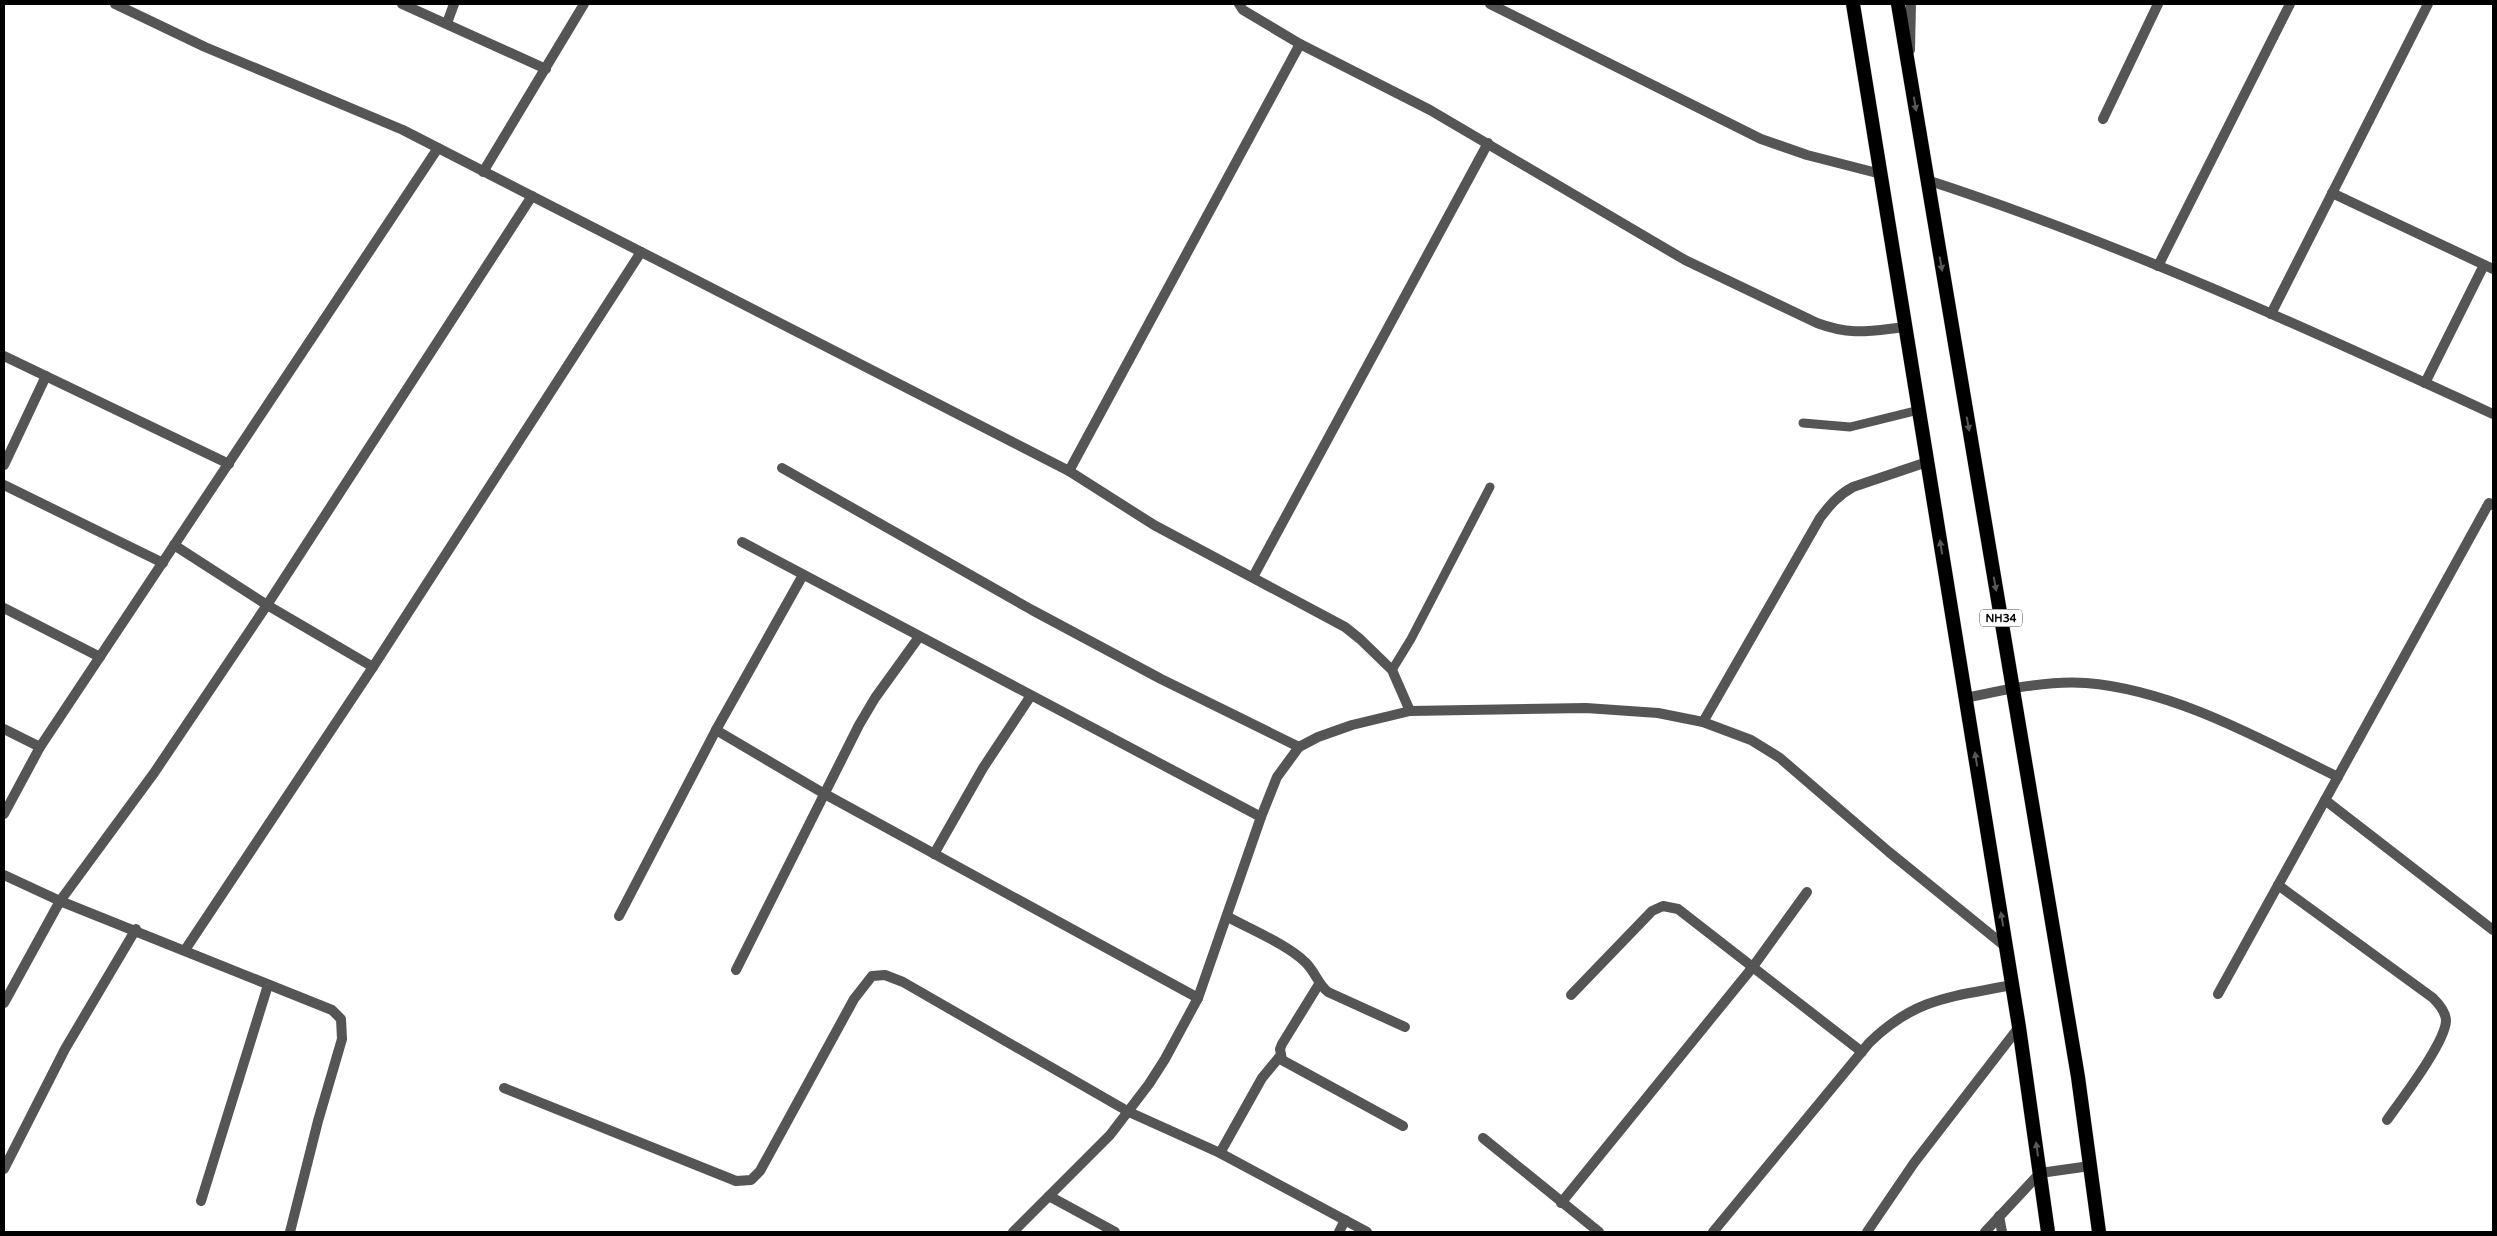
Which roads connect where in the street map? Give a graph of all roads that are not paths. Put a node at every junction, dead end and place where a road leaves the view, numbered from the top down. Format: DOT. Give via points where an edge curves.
graph roads {
  1 [pos="115,4"];
  2 [pos="402,4"];
  3 [pos="454,4"];
  4 [pos="584,4"];
  5 [pos="1239,4"];
  6 [pos="1490,4"];
  7 [pos="1854,4"];
  8 [pos="1898,4"];
  9 [pos="1911,4"];
  10 [pos="2158,4"];
  11 [pos="2290,4"];
  12 [pos="2428,4"];
  13 [pos="447,22"];
  14 [pos="1300,44"];
  15 [pos="546,69"];
  16 [pos="1910,72"];
  17 [pos="2103,119"];
  18 [pos="1488,143"];
  19 [pos="438,148"];
  20 [pos="483,172"];
  21 [pos="1880,174"];
  22 [pos="1927,180"];
  23 [pos="2332,193"];
  24 [pos="532,196"];
  25 [pos="641,252"];
  26 [pos="2158,266"];
  27 [pos="2489,267"];
  28 [pos="2271,314"];
  29 [pos="1905,327"];
  30 [pos="4,356"];
  31 [pos="46,376"];
  32 [pos="2425,383"];
  33 [pos="1919,410"];
  34 [pos="2493,414"];
  35 [pos="1802,424"];
  36 [pos="1928,462"];
  37 [pos="229,464"];
  38 [pos="4,465"];
  39 [pos="782,468"];
  40 [pos="1068,471"];
  41 [pos="4,485"];
  42 [pos="1490,487"];
  43 [pos="2492,502"];
  44 [pos="742,542"];
  45 [pos="174,545"];
  46 [pos="163,563"];
  47 [pos="803,575"];
  48 [pos="1252,577"];
  49 [pos="267,605"];
  50 [pos="4,608"];
  51 [pos="919,637"];
  52 [pos="100,657"];
  53 [pos="373,667"];
  54 [pos="1392,670"];
  55 [pos="2013,687"];
  56 [pos="1030,697"];
  57 [pos="1966,698"];
  58 [pos="1410,711"];
  59 [pos="1703,722"];
  60 [pos="4,729"];
  61 [pos="716,730"];
  62 [pos="40,747"];
  63 [pos="1299,747"];
  64 [pos="2338,777"];
  65 [pos="823,793"];
  66 [pos="2325,800"];
  67 [pos="4,814"];
  68 [pos="1261,818"];
  69 [pos="934,854"];
  70 [pos="4,875"];
  71 [pos="2278,885"];
  72 [pos="1807,892"];
  73 [pos="60,901"];
  74 [pos="619,916"];
  75 [pos="1228,917"];
  76 [pos="136,930"];
  77 [pos="2493,930"];
  78 [pos="2006,947"];
  79 [pos="185,950"];
  80 [pos="1752,968"];
  81 [pos="736,970"];
  82 [pos="1319,984"];
  83 [pos="268,985"];
  84 [pos="2012,985"];
  85 [pos="2218,994"];
  86 [pos="1571,995"];
  87 [pos="1198,998"];
  88 [pos="4,1003"];
  89 [pos="1405,1027"];
  90 [pos="2019,1027"];
  91 [pos="1862,1052"];
  92 [pos="1280,1055"];
  93 [pos="504,1088"];
  94 [pos="1128,1112"];
  95 [pos="2387,1120"];
  96 [pos="1403,1126"];
  97 [pos="1483,1138"];
  98 [pos="1220,1153"];
  99 [pos="2090,1166"];
  100 [pos="4,1169"];
  101 [pos="2040,1173"];
  102 [pos="1049,1196"];
  103 [pos="202,1201"];
  104 [pos="1561,1203"];
  105 [pos="1999,1216"];
  106 [pos="1345,1220"];
  107 [pos="290,1232"];
  108 [pos="1013,1232"];
  109 [pos="1115,1232"];
  110 [pos="1339,1232"];
  111 [pos="1367,1232"];
  112 [pos="1599,1232"];
  113 [pos="1713,1232"];
  114 [pos="1866,1232"];
  115 [pos="1985,1232"];
  116 [pos="2002,1232"];
  117 [pos="2048,1232"];
  118 [pos="2099,1232"];
  1 -- 19 [label="street"];
  2 -- 13 [label="street"];
  3 -- 13 [label="street"];
  4 -- 15 [label="street"];
  5 -- 14 [label="street" via="1243,10"];
  6 -- 21 [label="street" via="1760,139"];
  7 -- 21 [label="highway"];
  8 -- 16 [label="highway, NH34"];
  9 -- 16 [label="street"];
  10 -- 17 [label="street"];
  11 -- 26 [label="street"];
  12 -- 23 [label="street"];
  13 -- 15 [label="street"];
  14 -- 18 [label="street"];
  14 -- 40 [label="street"];
  15 -- 20 [label="street"];
  16 -- 22 [label="highway, NH34, one-way"];
  18 -- 29 [label="street" via="1685,260 1817,323 1854,332"];
  18 -- 48 [label="street"];
  19 -- 20 [label="street"];
  19 -- 37 [label="street"];
  20 -- 24 [label="street"];
  21 -- 29 [label="highway"];
  22 -- 26 [label="street" via="1978,196"];
  22 -- 55 [label="highway, NH34, one-way"];
  23 -- 27 [label="street"];
  23 -- 28 [label="street"];
  24 -- 25 [label="street"];
  24 -- 49 [label="street"];
  25 -- 40 [label="street"];
  25 -- 53 [label="street"];
  26 -- 28 [label="street"];
  27 -- 32 [label="street"];
  28 -- 32 [label="street"];
  29 -- 33 [label="highway"];
  30 -- 31 [label="street"];
  31 -- 37 [label="street"];
  31 -- 38 [label="street"];
  32 -- 34 [label="street"];
  33 -- 35 [label="lane" via="1850,427"];
  33 -- 36 [label="highway"];
  57 -- 36 [label="highway, one-way"];
  36 -- 59 [label="street" via="1853,487 1834,501 1800,552"];
  37 -- 45 [label="street"];
  39 -- 63 [label="street" via="1032,610"];
  40 -- 48 [label="street" via="1154,525"];
  41 -- 46 [label="street"];
  42 -- 54 [label="lane"];
  43 -- 64 [label="street"];
  44 -- 47 [label="street"];
  45 -- 46 [label="street"];
  45 -- 49 [label="street"];
  46 -- 52 [label="street"];
  47 -- 51 [label="street"];
  47 -- 61 [label="street"];
  48 -- 54 [label="street" via="1345,628"];
  49 -- 53 [label="street"];
  49 -- 73 [label="street" via="154,773"];
  50 -- 52 [label="street"];
  51 -- 56 [label="street"];
  51 -- 65 [label="street" via="875,698"];
  52 -- 62 [label="street"];
  53 -- 79 [label="street"];
  54 -- 58 [label="street"];
  55 -- 57 [label="street"];
  55 -- 64 [label="street" via="2084,682 2152,694 2245,732"];
  55 -- 99 [label="highway, NH34"];
  56 -- 68 [label="street"];
  56 -- 69 [label="street" via="983,768"];
  78 -- 57 [label="highway, one-way"];
  58 -- 59 [label="street" via="1586,708 1658,712"];
  58 -- 63 [label="street" via="1352,725"];
  59 -- 78 [label="street" via="1751,740 1780,758"];
  60 -- 62 [label="street"];
  61 -- 65 [label="street"];
  61 -- 74 [label="street"];
  62 -- 67 [label="street"];
  63 -- 68 [label="street" via="1277,777"];
  64 -- 66 [label="street"];
  65 -- 69 [label="street"];
  65 -- 81 [label="street"];
  66 -- 71 [label="street"];
  66 -- 77 [label="street"];
  68 -- 75 [label="street"];
  69 -- 87 [label="street"];
  70 -- 73 [label="street"];
  71 -- 85 [label="street"];
  71 -- 95 [label="street" via="2433,998 2442,1008 2446,1019 2439,1040"];
  72 -- 80 [label="street"];
  73 -- 76 [label="street"];
  73 -- 88 [label="street"];
  75 -- 82 [label="street" via="1300,957 1310,966"];
  75 -- 87 [label="street"];
  76 -- 79 [label="street"];
  76 -- 100 [label="street" via="65,1049"];
  78 -- 84 [label="highway"];
  79 -- 83 [label="street"];
  80 -- 86 [label="street" via="1678,910 1663,906 1652,911"];
  80 -- 91 [label="street"];
  80 -- 104 [label="street"];
  82 -- 89 [label="street" via="1328,992"];
  82 -- 92 [label="street" via="1282,1044"];
  83 -- 103 [label="street"];
  83 -- 107 [label="street" via="332,1010 341,1019 343,1027"];
  84 -- 90 [label="highway"];
  84 -- 91 [label="street" via="1932,1001 1906,1012 1887,1025"];
  87 -- 94 [label="street" via="1149,1084"];
  101 -- 90 [label="highway, one-way"];
  90 -- 114 [label="street" via="1914,1163"];
  91 -- 113 [label="street"];
  92 -- 96 [label="street" via="1288,1065"];
  92 -- 98 [label="street" via="1262,1078"];
  93 -- 94 [label="street" via="736,1181 751,1180 760,1170 854,999 872,976 885,975 903,982"];
  94 -- 98 [label="street"];
  94 -- 102 [label="street" via="1110,1135"];
  97 -- 104 [label="street"];
  98 -- 106 [label="street"];
  99 -- 101 [label="street"];
  99 -- 118 [label="highway, NH34"];
  101 -- 105 [label="street"];
  101 -- 117 [label="highway"];
  102 -- 108 [label="street"];
  102 -- 109 [label="street"];
  104 -- 112 [label="street"];
  105 -- 115 [label="street"];
  105 -- 116 [label="street"];
  106 -- 110 [label="street"];
  106 -- 111 [label="street"];
}
